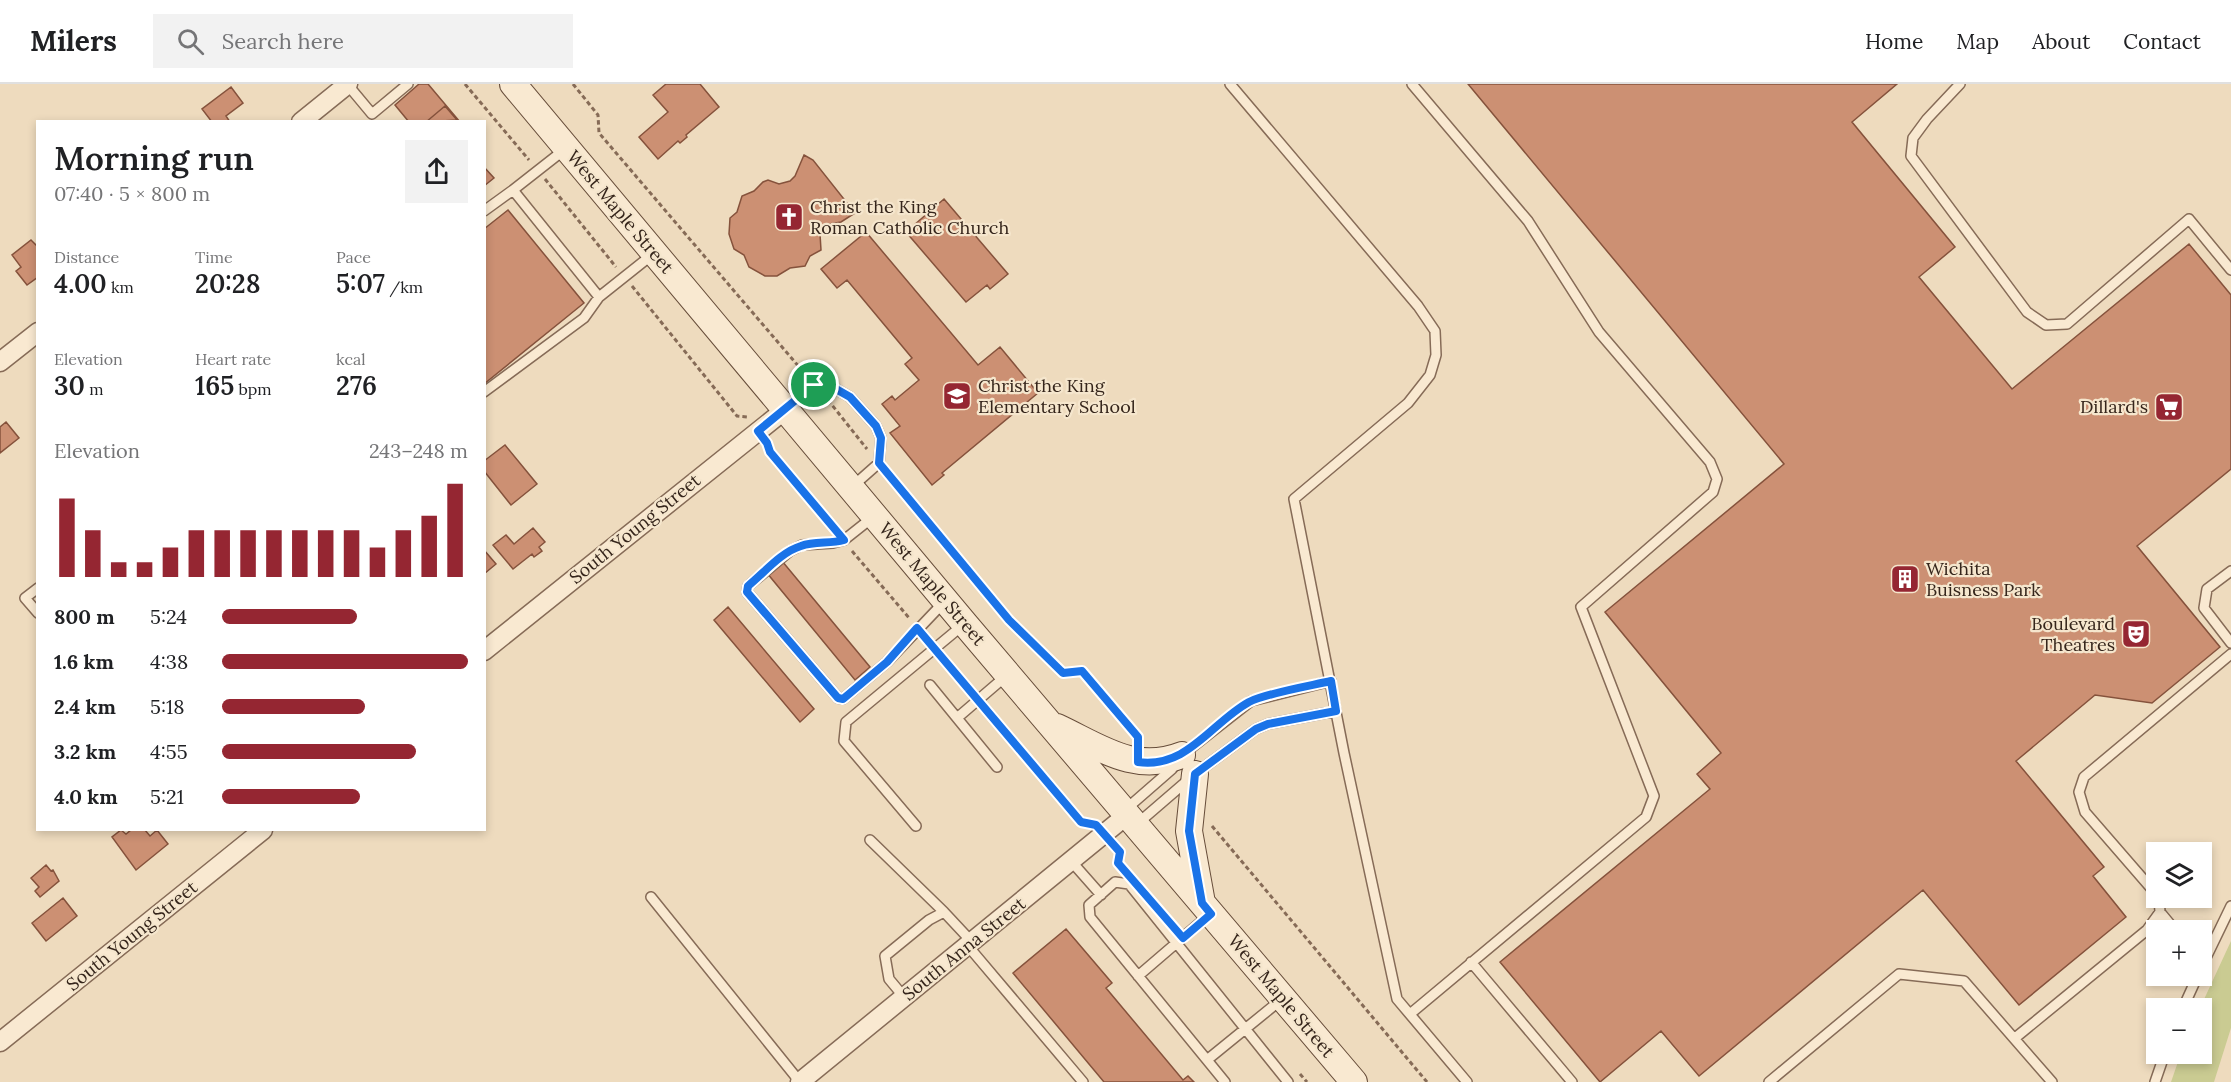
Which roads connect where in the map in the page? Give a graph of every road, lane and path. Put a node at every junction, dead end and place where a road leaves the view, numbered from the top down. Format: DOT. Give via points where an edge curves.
graph roads {
  1 [pos="347,84"];
  2 [pos="408,84"];
  3 [pos="465,84"];
  4 [pos="513,84"];
  5 [pos="573,84"];
  6 [pos="1230,84"];
  7 [pos="1412,84"];
  8 [pos="1957,85"];
  9 [pos="303,120"];
  10 [pos="566,148"];
  11 [pos="538,171"];
  12 [pos="513,190"];
  13 [pos="486,210"];
  14 [pos="655,253"];
  15 [pos="2231,270"];
  16 [pos="624,277"];
  17 [pos="599,297"];
  18 [pos="36,334"];
  19 [pos="0,362"];
  20 [pos="814,385"];
  21 [pos="486,391"];
  22 [pos="786,409"];
  23 [pos="758,431"];
  24 [pos="879,463"];
  25 [pos="851,488"];
  26 [pos="875,516"];
  27 [pos="844,540"];
  28 [pos="2231,571"];
  29 [pos="36,590"];
  30 [pos="945,600"];
  31 [pos="36,610"];
  32 [pos="964,624"];
  33 [pos="917,628"];
  34 [pos="2231,643"];
  35 [pos="935,648"];
  36 [pos="486,649"];
  37 [pos="2231,654"];
  38 [pos="1008,675"];
  39 [pos="1331,681"];
  40 [pos="930,685"];
  41 [pos="978,700"];
  42 [pos="1336,711"];
  43 [pos="957,717"];
  44 [pos="1050,724"];
  45 [pos="1138,762"];
  46 [pos="1189,764"];
  47 [pos="997,767"];
  48 [pos="1129,817"];
  49 [pos="1190,817"];
  50 [pos="916,826"];
  51 [pos="262,831"];
  52 [pos="1104,834"];
  53 [pos="870,840"];
  54 [pos="1071,861"];
  55 [pos="1125,871"];
  56 [pos="2146,882"];
  57 [pos="1101,895"];
  58 [pos="651,897"];
  59 [pos="2231,906"];
  60 [pos="2160,908"];
  61 [pos="1207,909"];
  62 [pos="944,912"];
  63 [pos="2160,912"];
  64 [pos="2167,920"];
  65 [pos="970,944"];
  66 [pos="1176,944"];
  67 [pos="2212,945"];
  68 [pos="1471,963"];
  69 [pos="1138,976"];
  70 [pos="904,997"];
  71 [pos="1282,998"];
  72 [pos="1410,1014"];
  73 [pos="1245,1029"];
  74 [pos="2014,1038"];
  75 [pos="0,1042"];
  76 [pos="1207,1060"];
  77 [pos="2161,1064"];
  78 [pos="1299,1073"];
  79 [pos="800,1082"];
  80 [pos="1083,1082"];
  81 [pos="1225,1082"];
  82 [pos="1288,1082"];
  83 [pos="1307,1082"];
  84 [pos="1354,1082"];
  85 [pos="1427,1082"];
  86 [pos="1467,1082"];
  87 [pos="1572,1082"];
  88 [pos="1769,1082"];
  89 [pos="2052,1082"];
  90 [pos="2155,1082"];
  1 -- 2 [label="lane" via="372,114"];
  1 -- 9 [label="street"];
  3 -- 11 [label="path"];
  4 -- 10 [label="main road, West Maple Street"];
  5 -- 20 [label="path" via="598,116 599,133"];
  6 -- 39 [label="lane" via="1435,331 1436,355 1430,375 1408,403 1294,499"];
  7 -- 68 [label="lane" via="1528,221 1599,332 1706,456 1717,479 1713,492 1581,607 1654,796 1646,818"];
  8 -- 15 [label="lane" via="1912,138 1911,156 2027,312 2046,325 2067,324 2189,219"];
  10 -- 11 [label="lane"];
  10 -- 14 [label="main road, West Maple Street"];
  11 -- 12 [label="lane"];
  11 -- 16 [label="path"];
  12 -- 13 [label="lane"];
  12 -- 17 [label="lane"];
  14 -- 16 [label="lane"];
  14 -- 22 [label="main road, West Maple Street"];
  16 -- 17 [label="lane"];
  16 -- 23 [label="path" via="737,416 748,417"];
  17 -- 21 [label="lane" via="584,318"];
  18 -- 19 [label="street"];
  20 -- 22 [label="lane"];
  20 -- 24 [label="path"];
  20 -- 24 [label="lane" via="829,385 850,397 876,426 881,438"];
  22 -- 23 [label="street, South Young Street"];
  22 -- 25 [label="main road, West Maple Street"];
  23 -- 27 [label="path" via="770,452"];
  23 -- 36 [label="street, South Young Street"];
  24 -- 25 [label="lane"];
  24 -- 45 [label="path" via="1009,620 1063,673 1082,671 1138,737"];
  25 -- 26 [label="main road, West Maple Street"];
  26 -- 27 [label="lane"];
  26 -- 30 [label="main road, West Maple Street"];
  27 -- 33 [label="path"];
  27 -- 33 [label="lane" via="802,545 790,551 748,586 747,592 838,698 843,699 874,674"];
  28 -- 34 [label="lane" via="2207,589 2204,608"];
  29 -- 31 [label="lane" via="26,598"];
  30 -- 32 [label="main road, West Maple Street"];
  30 -- 33 [label="lane"];
  32 -- 35 [label="lane"];
  32 -- 38 [label="main road, West Maple Street"];
  35 -- 41 [label="path"];
  35 -- 50 [label="lane" via="846,722 844,741"];
  37 -- 56 [label="lane" via="2084,777 2079,792 2085,812"];
  38 -- 41 [label="lane"];
  38 -- 44 [label="main road, West Maple Street"];
  39 -- 42 [label="lane"];
  39 -- 46 [label="lane" via="1251,701"];
  40 -- 43 [label="lane"];
  41 -- 43 [label="lane"];
  41 -- 52 [label="path" via="1081,822 1096,825"];
  42 -- 46 [label="lane" via="1262,726"];
  42 -- 72 [label="lane" via="1388,963 1397,999"];
  43 -- 47 [label="lane"];
  44 -- 45 [label="main road" via="1128,761"];
  44 -- 48 [label="main road, West Maple Street"];
  45 -- 46 [label="main road"];
  46 -- 48 [label="lane"];
  46 -- 48 [label="lane" via="1172,770"];
  46 -- 49 [label="main road"];
  48 -- 52 [label="street, South Anna Street"];
  48 -- 61 [label="main road, West Maple Street"];
  49 -- 61 [label="main road" via="1189,831"];
  49 -- 85 [label="path" via="1210,823"];
  51 -- 75 [label="street, South Young Street"];
  52 -- 54 [label="street, South Anna Street"];
  52 -- 55 [label="path" via="1120,852 1118,863"];
  53 -- 62 [label="lane"];
  54 -- 57 [label="lane"];
  54 -- 65 [label="street, South Anna Street"];
  57 -- 66 [label="lane" via="1115,882 1129,884"];
  57 -- 69 [label="lane" via="1089,905 1090,918"];
  58 -- 79 [label="lane"];
  59 -- 67 [label="lane"];
  60 -- 63 [label="lane"];
  61 -- 66 [label="lane"];
  61 -- 71 [label="main road, West Maple Street"];
  62 -- 65 [label="lane"];
  62 -- 70 [label="lane" via="885,956 889,979"];
  63 -- 64 [label="lane"];
  63 -- 74 [label="lane" via="2147,930"];
  65 -- 70 [label="street, South Anna Street"];
  65 -- 80 [label="lane"];
  66 -- 69 [label="lane"];
  66 -- 73 [label="lane"];
  68 -- 72 [label="lane"];
  68 -- 87 [label="lane"];
  69 -- 76 [label="lane"];
  70 -- 79 [label="street, South Anna Street"];
  71 -- 73 [label="lane"];
  71 -- 84 [label="main road, West Maple Street"];
  72 -- 86 [label="lane"];
  73 -- 76 [label="lane"];
  73 -- 82 [label="lane"];
  74 -- 88 [label="lane" via="1964,981 1899,974"];
  74 -- 89 [label="lane"];
  76 -- 81 [label="lane"];
  77 -- 90 [label="lane"];
  78 -- 83 [label="path"];
}
